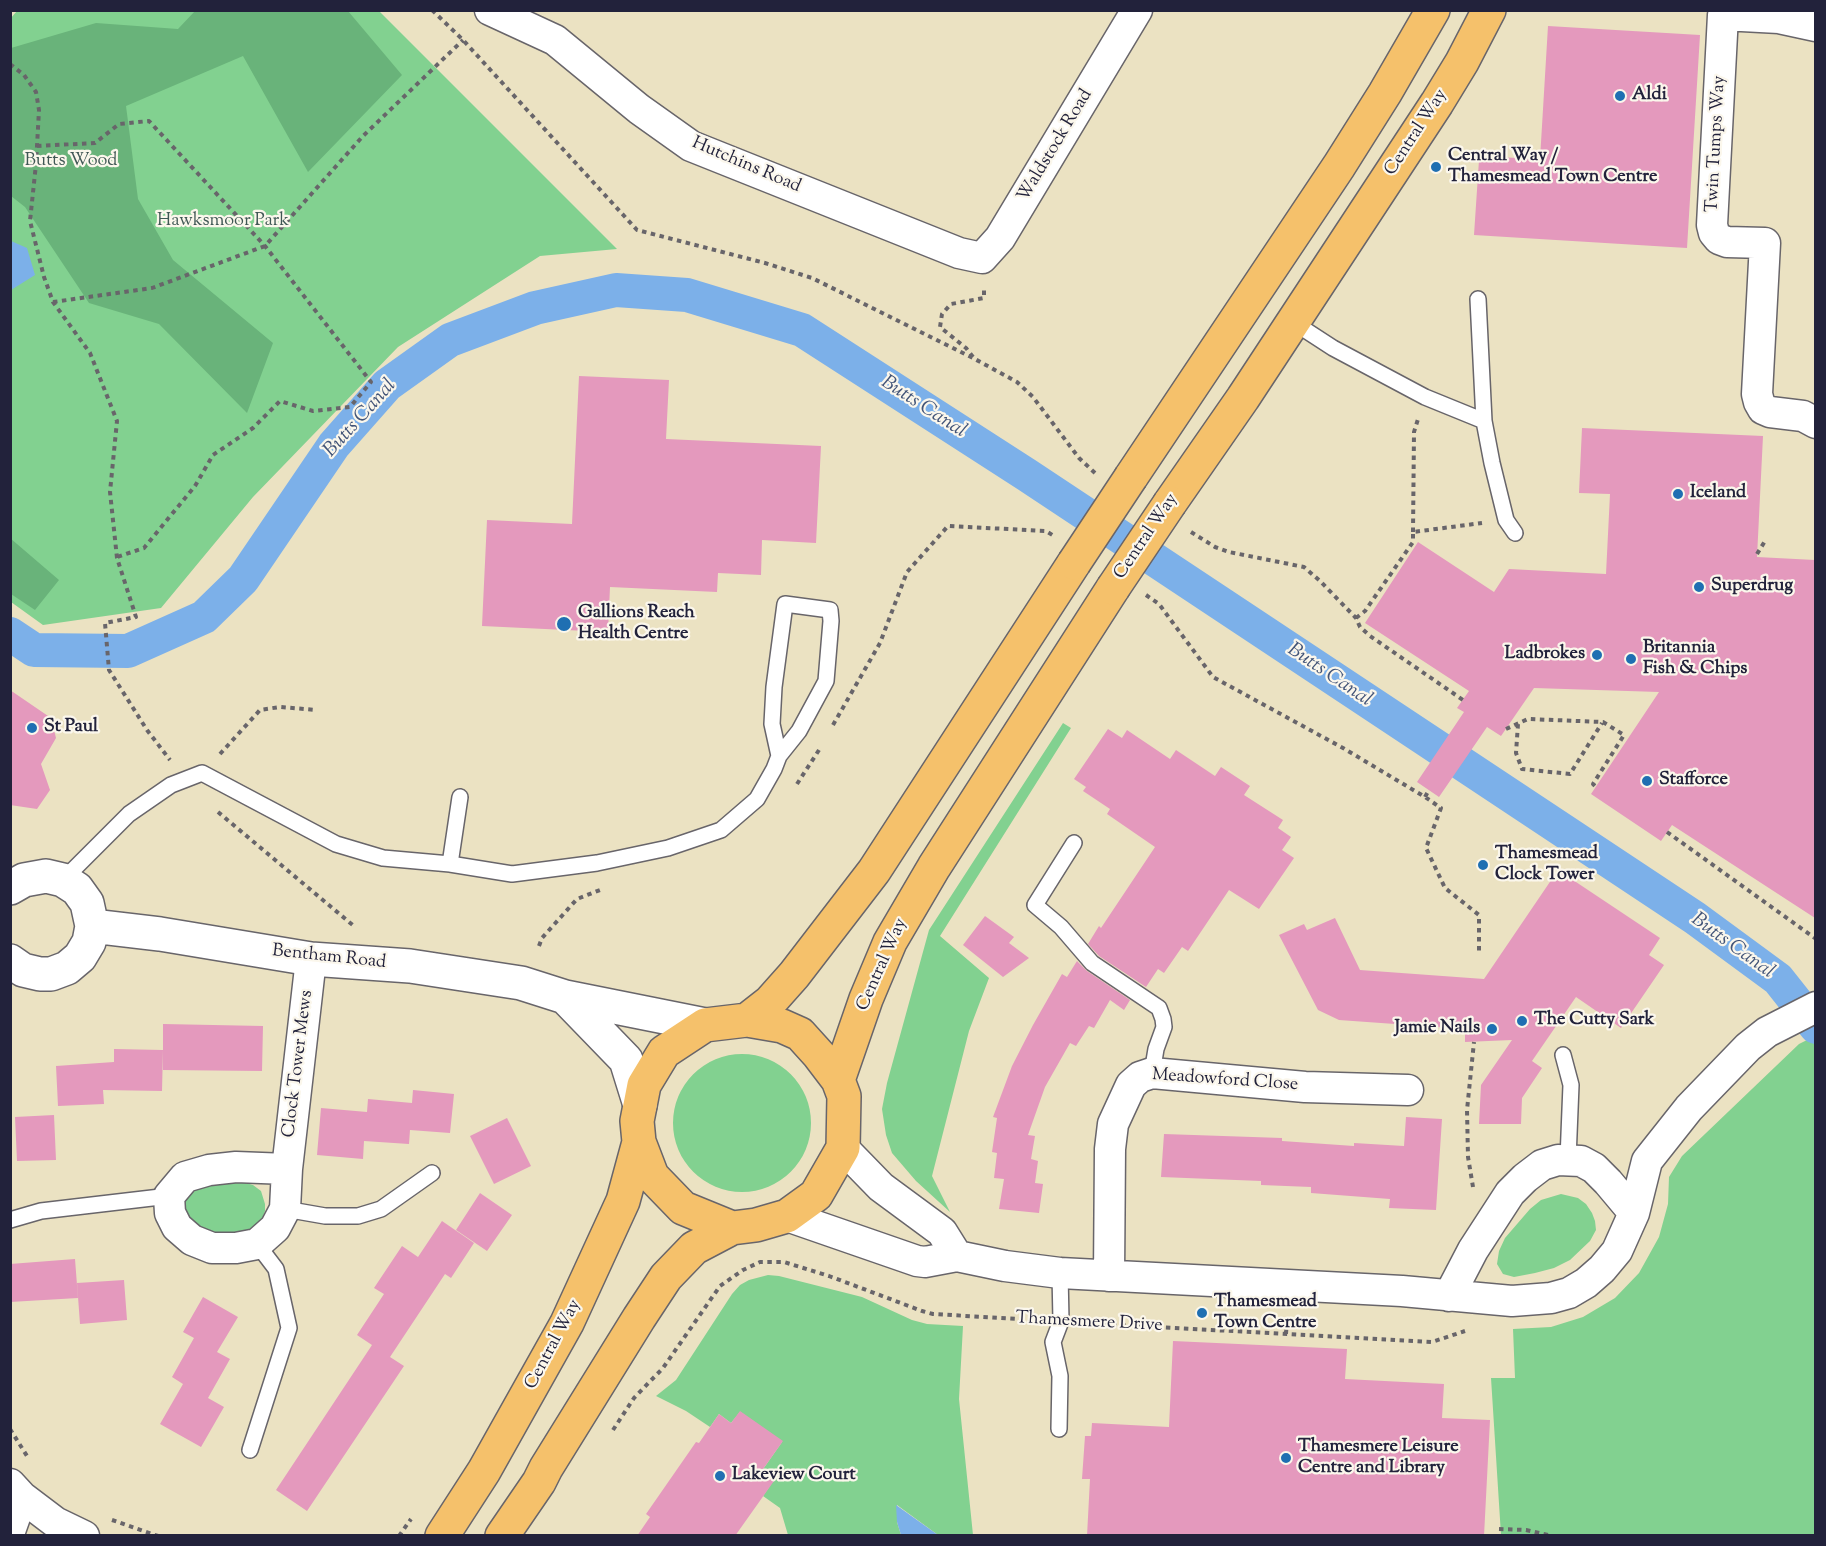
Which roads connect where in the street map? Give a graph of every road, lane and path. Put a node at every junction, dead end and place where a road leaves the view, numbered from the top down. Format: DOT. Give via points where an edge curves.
graph roads {
  1 [pos="432,10"];
  2 [pos="490,10"];
  3 [pos="1137,10"];
  4 [pos="1434,10"];
  5 [pos="1489,10"];
  6 [pos="1715,13"];
  7 [pos="1808,20"];
  8 [pos="463,40"];
  9 [pos="10,64"];
  10 [pos="37,146"];
  11 [pos="265,246"];
  12 [pos="971,255"];
  13 [pos="1478,299"];
  14 [pos="52,302"];
  15 [pos="1293,322"];
  16 [pos="973,358"];
  17 [pos="1425,398"];
  18 [pos="1484,421"];
  19 [pos="1815,423"];
  20 [pos="1096,474"];
  21 [pos="1178,516"];
  22 [pos="1506,520"];
  23 [pos="1413,532"];
  24 [pos="1515,533"];
  25 [pos="1765,541"];
  26 [pos="1757,554"];
  27 [pos="117,558"];
  28 [pos="1356,618"];
  29 [pos="109,670"];
  30 [pos="1463,700"];
  31 [pos="316,710"];
  32 [pos="1603,722"];
  33 [pos="1518,723"];
  34 [pos="1506,729"];
  35 [pos="779,756"];
  36 [pos="202,773"];
  37 [pos="1596,787"];
  38 [pos="1429,790"];
  39 [pos="460,797"];
  40 [pos="1425,797"];
  41 [pos="1667,832"];
  42 [pos="1074,843"];
  43 [pos="450,864"];
  44 [pos="63,880"];
  45 [pos="10,888"];
  46 [pos="92,926"];
  47 [pos="1815,939"];
  48 [pos="311,959"];
  49 [pos="10,961"];
  50 [pos="565,997"];
  51 [pos="1815,1006"];
  52 [pos="747,1020"];
  53 [pos="705,1025"];
  54 [pos="1474,1042"];
  55 [pos="1563,1055"];
  56 [pos="1152,1073"];
  57 [pos="838,1080"];
  58 [pos="1408,1090"];
  59 [pos="640,1105"];
  60 [pos="639,1142"];
  61 [pos="843,1148"];
  62 [pos="1568,1159"];
  63 [pos="287,1169"];
  64 [pos="432,1173"];
  65 [pos="1473,1187"];
  66 [pos="170,1196"];
  67 [pos="285,1209"];
  68 [pos="1634,1213"];
  69 [pos="787,1216"];
  70 [pos="10,1220"];
  71 [pos="732,1228"];
  72 [pos="257,1244"];
  73 [pos="957,1256"];
  74 [pos="1060,1273"];
  75 [pos="1109,1276"];
  76 [pos="1449,1296"];
  77 [pos="1287,1318"];
  78 [pos="1061,1321"];
  79 [pos="1472,1329"];
  80 [pos="1286,1334"];
  81 [pos="1059,1430"];
  82 [pos="609,1435"];
  83 [pos="250,1450"];
  84 [pos="16,1490"];
  85 [pos="1498,1529"];
  86 [pos="10,1531"];
  87 [pos="84,1536"];
  88 [pos="442,1536"];
  89 [pos="502,1536"];
  90 [pos="1552,1536"];
  1 -- 8 [label="path"];
  2 -- 12 [label="street, Hutchins Road" via="555,40 691,146"];
  3 -- 12 [label="street, Waldstock Road" via="1000,238"];
  4 -- 52 [label="main road, bridge" via="1339,166 874,872 794,975"];
  5 -- 15 [label="main road, Central Way" via="1437,104"];
  6 -- 7 [label="street, Twin Tumps Way"];
  6 -- 19 [label="street, Twin Tumps Way" via="1712,225 1714,233 1726,242 1765,243 1759,402 1770,412 1803,416"];
  8 -- 11 [label="path" via="363,136"];
  8 -- 16 [label="path" via="637,230 812,278"];
  9 -- 10 [label="path" via="36,92"];
  10 -- 11 [label="path" via="95,143 119,124 149,121"];
  10 -- 14 [label="path" via="30,221"];
  11 -- 14 [label="path" via="152,288"];
  11 -- 27 [label="path" via="371,381 350,407 313,411 280,401 253,428 213,455 195,486 144,548"];
  12 -- 16 [label="path" via="984,298 951,304 942,314 940,327"];
  13 -- 18 [label="lane"];
  14 -- 27 [label="path" via="90,353 117,421 110,492"];
  15 -- 17 [label="lane"];
  15 -- 21 [label="main road, Central Way"];
  16 -- 20 [label="path" via="1017,382 1034,397 1079,458"];
  17 -- 18 [label="lane"];
  17 -- 23 [label="path" via="1414,432"];
  18 -- 22 [label="lane"];
  21 -- 28 [label="path" via="1215,547 1304,567"];
  21 -- 57 [label="main road, Central Way, bridge" via="1113,588 933,867 890,942"];
  22 -- 23 [label="path"];
  22 -- 24 [label="lane"];
  23 -- 28 [label="path" via="1413,542"];
  25 -- 26 [label="path"];
  27 -- 29 [label="path" via="136,617 105,623"];
  28 -- 30 [label="path" via="1370,636"];
  31 -- 36 [label="path" via="260,710"];
  32 -- 33 [label="path" via="1528,719"];
  32 -- 33 [label="path" via="1570,774 1522,769 1516,753"];
  32 -- 37 [label="path" via="1624,735 1593,784"];
  33 -- 34 [label="path"];
  35 -- 35 [label="lane" via="772,724 786,604 830,610 826,681 799,732"];
  35 -- 43 [label="lane" via="756,799 721,830 668,848 597,863 512,874"];
  36 -- 43 [label="lane" via="336,844 383,858"];
  36 -- 44 [label="lane" via="171,785 129,814"];
  38 -- 40 [label="path"];
  39 -- 43 [label="lane"];
  41 -- 47 [label="path"];
  42 -- 56 [label="lane" via="1035,905 1061,927 1092,963 1159,1008 1164,1027"];
  44 -- 45 [label="street" via="46,876 24,880"];
  44 -- 46 [label="street" via="77,889 87,903"];
  46 -- 48 [label="street, Bentham Road"];
  46 -- 49 [label="street" via="89,942 67,968 40,974 23,970"];
  48 -- 50 [label="street, Bentham Road" via="421,968 521,983"];
  48 -- 63 [label="street, Clock Tower Mews"];
  50 -- 53 [label="street, Bentham Road"];
  50 -- 59 [label="street, Bentham Road" via="626,1060"];
  51 -- 68 [label="street" via="1748,1047 1689,1108 1647,1161"];
  52 -- 53 [label="main road, Central Way"];
  52 -- 57 [label="main road, Central Way" via="782,1026 800,1034"];
  53 -- 59 [label="main road, Central Way" via="664,1052 644,1085"];
  54 -- 65 [label="path" via="1467,1110"];
  55 -- 62 [label="lane" via="1571,1085"];
  56 -- 58 [label="street, Meadowford Close" via="1305,1087"];
  56 -- 75 [label="street, Meadowford Close" via="1131,1085 1113,1124"];
  57 -- 61 [label="main road, Central Way" via="844,1096"];
  59 -- 60 [label="main road, Central Way"];
  60 -- 71 [label="main road, Central Way" via="652,1176 683,1208"];
  60 -- 88 [label="main road, Central Way" via="623,1201 567,1323 484,1471"];
  61 -- 69 [label="main road" via="816,1195"];
  61 -- 73 [label="street" via="881,1186 942,1232"];
  62 -- 68 [label="street" via="1594,1168"];
  62 -- 76 [label="street" via="1542,1165 1510,1193"];
  63 -- 66 [label="street" via="209,1170 185,1177"];
  63 -- 67 [label="street, Clock Tower Mews"];
  64 -- 67 [label="lane" via="381,1209 358,1216 325,1216"];
  66 -- 70 [label="lane" via="41,1211"];
  66 -- 72 [label="street" via="170,1214 177,1227 192,1240 212,1248"];
  67 -- 72 [label="street" via="275,1228"];
  68 -- 76 [label="street" via="1617,1251 1602,1269 1569,1293 1512,1301"];
  69 -- 71 [label="main road"];
  69 -- 73 [label="street" via="917,1261"];
  71 -- 89 [label="main road" via="694,1248 666,1277"];
  72 -- 83 [label="lane" via="276,1269 290,1328"];
  73 -- 74 [label="street"];
  74 -- 75 [label="street"];
  74 -- 78 [label="lane"];
  75 -- 76 [label="street"];
  77 -- 80 [label="path"];
  78 -- 80 [label="path, Thamesmere Drive"];
  78 -- 81 [label="lane" via="1053,1342 1060,1376"];
  78 -- 82 [label="path, Thamesmere Drive" via="933,1314 784,1262 760,1262 720,1286 663,1368 634,1398"];
  79 -- 80 [label="path, Thamesmere Drive" via="1431,1342"];
  84 -- 86 [label="street"];
  84 -- 87 [label="street" via="54,1522"];
  85 -- 90 [label="path"];
}
